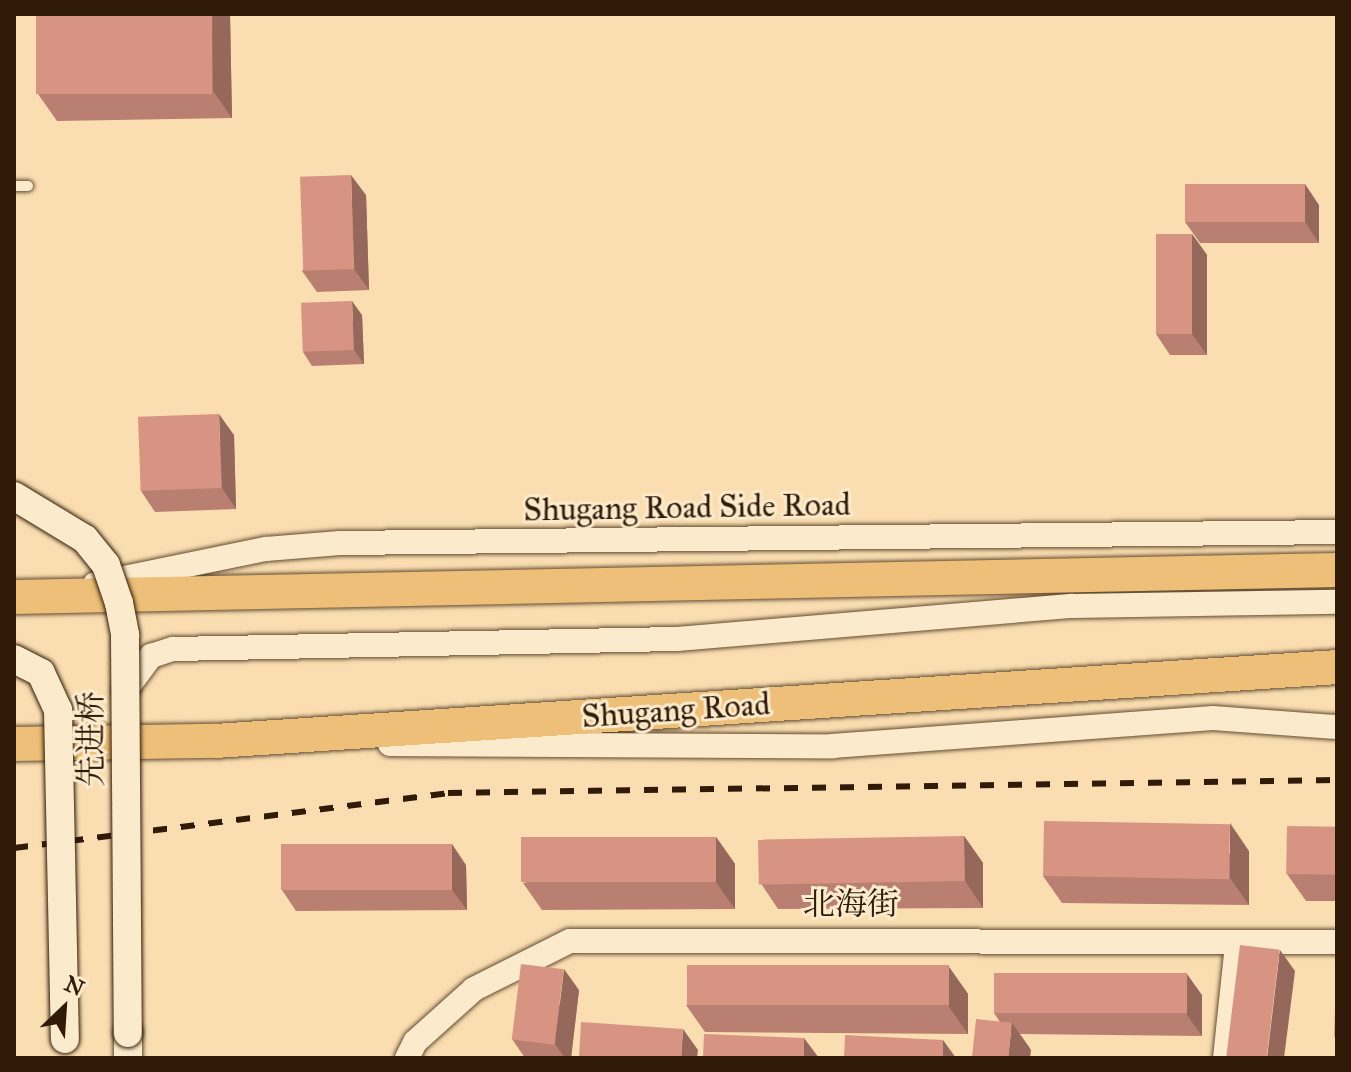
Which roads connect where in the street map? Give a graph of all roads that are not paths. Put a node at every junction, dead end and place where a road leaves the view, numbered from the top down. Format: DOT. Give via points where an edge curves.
graph roads {
  1 [pos="14,186"];
  2 [pos="28,186"];
  3 [pos="14,496"];
  4 [pos="1337,532"];
  5 [pos="1337,570"];
  6 [pos="28,597"];
  7 [pos="1337,602"];
  8 [pos="14,659"];
  9 [pos="1337,667"];
  10 [pos="125,691"];
  11 [pos="1337,727"];
  12 [pos="215,741"];
  13 [pos="14,744"];
  14 [pos="1337,942"];
  15 [pos="1235,943"];
  16 [pos="128,1046"];
  17 [pos="65,1049"];
  18 [pos="407,1058"];
  19 [pos="1223,1058"];
  1 -- 2 [label="lane"];
  3 -- 10 [label="main road, 先进桥, bridge" via="56,515 106,565 125,635"];
  4 -- 6 [label="street, Shugang Road Side Road" via="340,543 195,560"];
  5 -- 6 [label="highway"];
  7 -- 10 [label="street" via="1073,606 677,639 173,649 151,656"];
  8 -- 17 [label="main road, 先进桥, bridge" via="41,673 58,710"];
  9 -- 12 [label="highway, Shugang Road"];
  10 -- 16 [label="main road, 先进桥, bridge"];
  11 -- 12 [label="street" via="1213,718 717,749"];
  12 -- 13 [label="highway, Shugang Road"];
  14 -- 15 [label="street, 北海街"];
  15 -- 18 [label="street, 北海街" via="570,941 474,989 415,1042"];
  15 -- 19 [label="street"];
}
